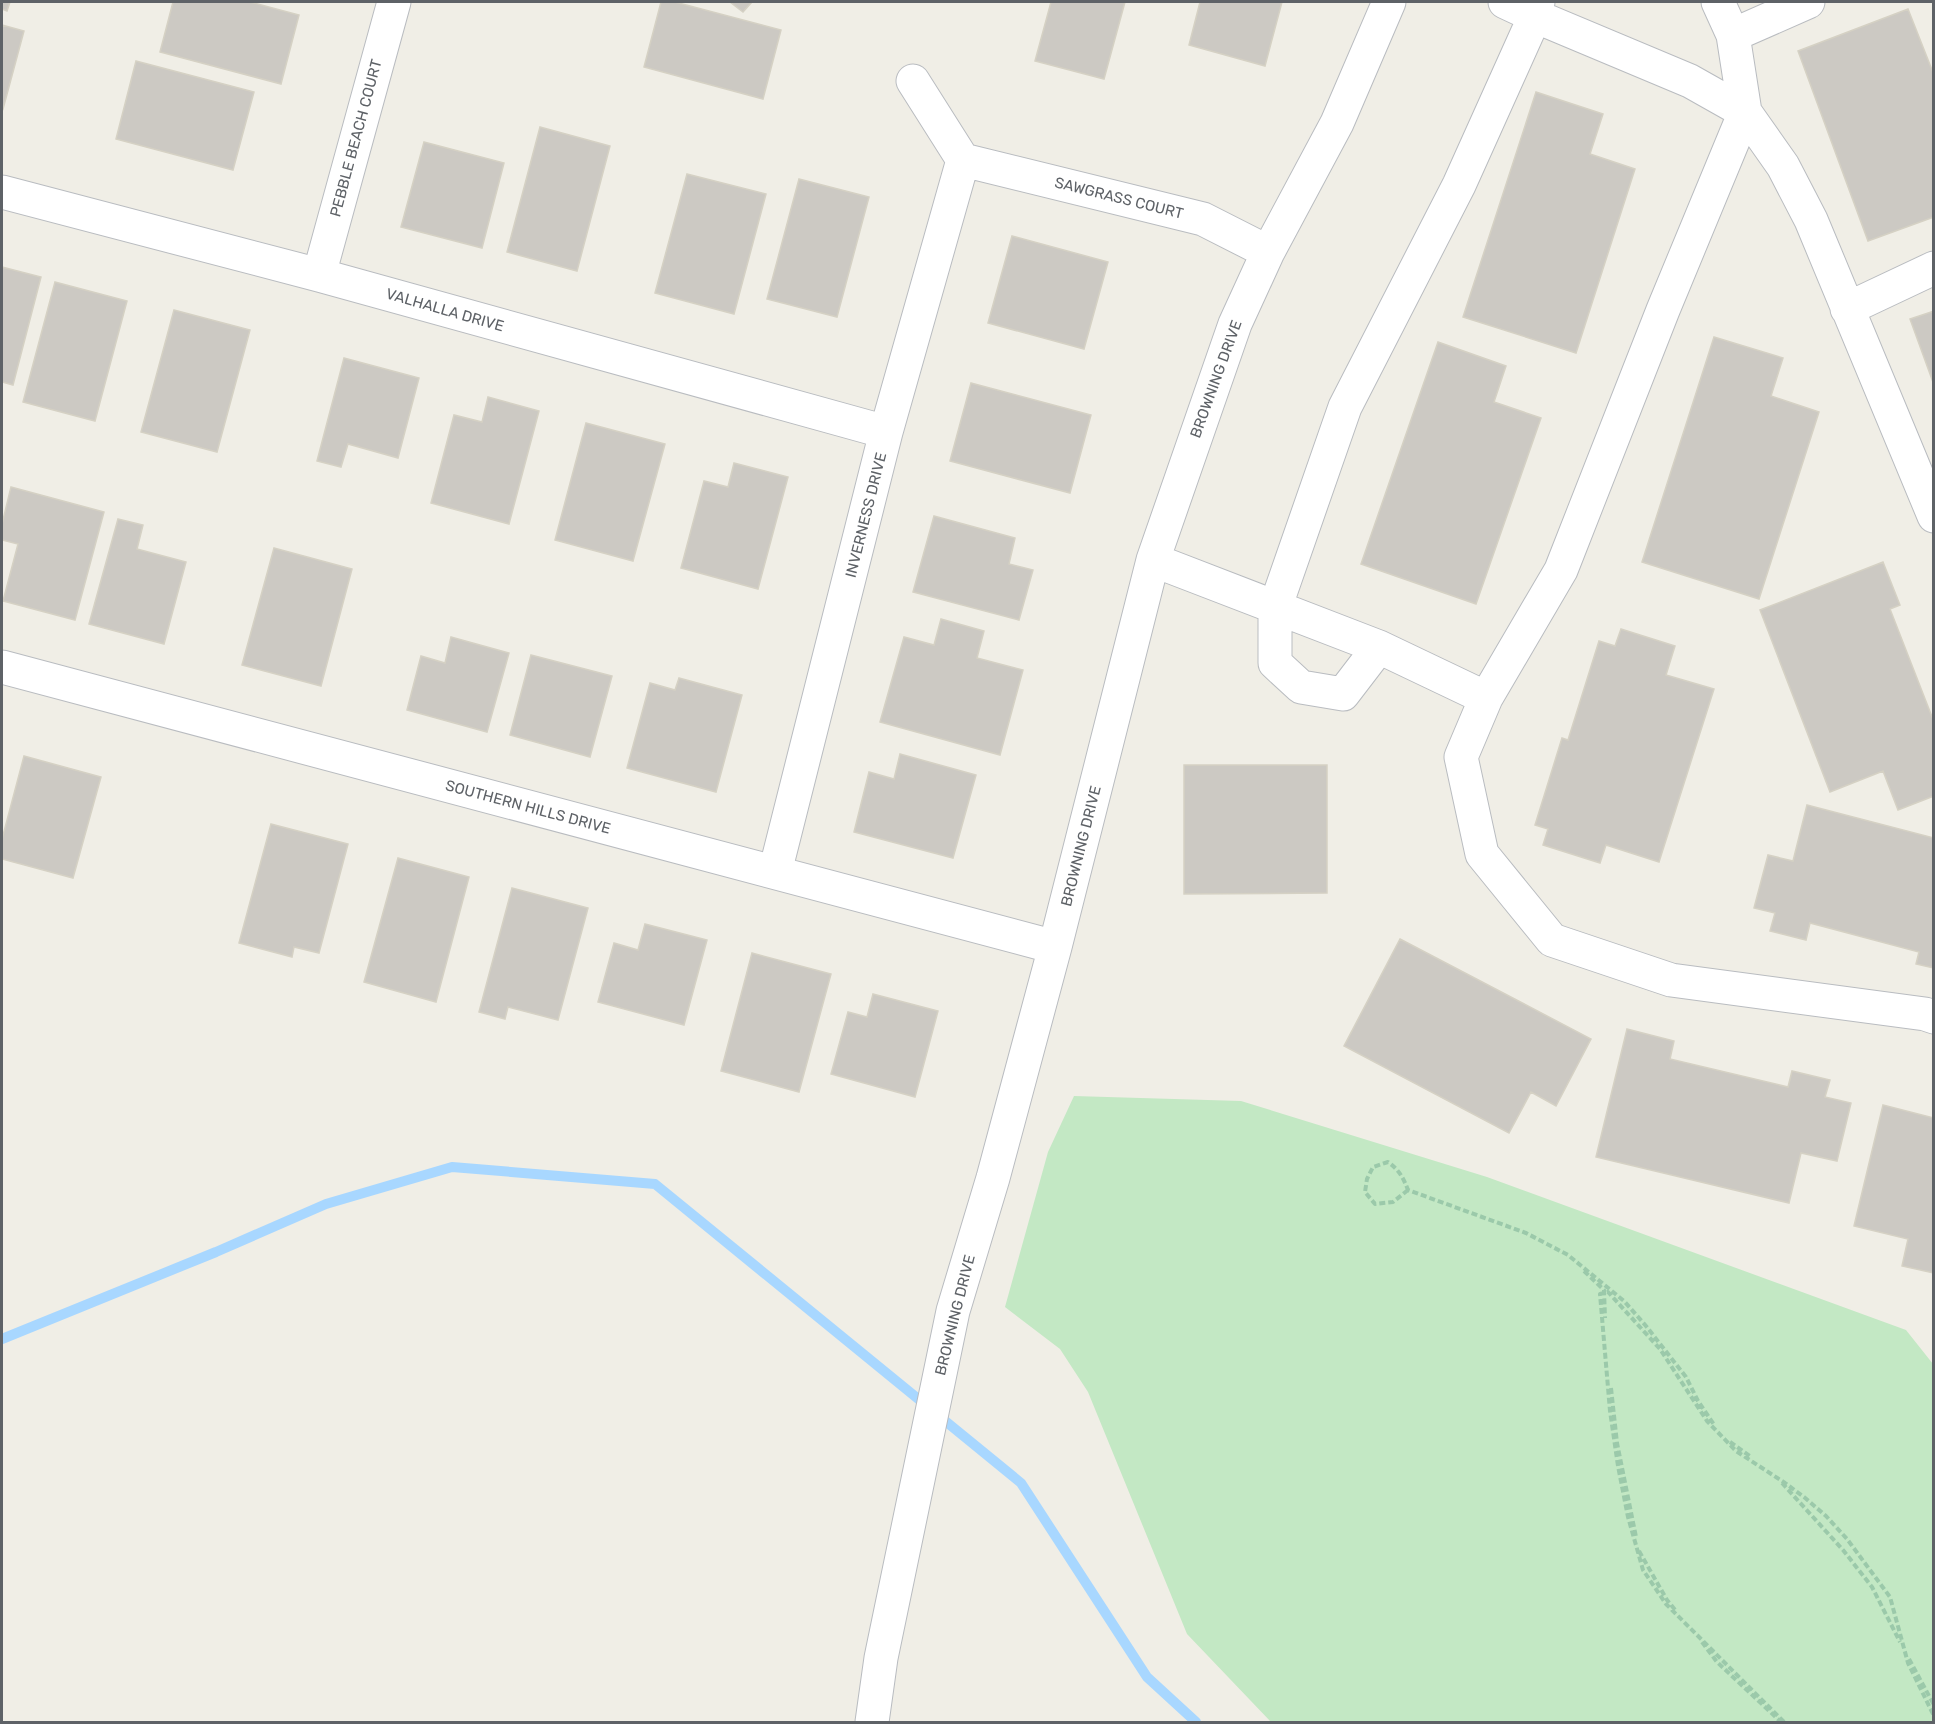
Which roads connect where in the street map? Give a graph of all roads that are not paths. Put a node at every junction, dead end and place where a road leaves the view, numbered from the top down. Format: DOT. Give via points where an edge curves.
graph roads {
  1 [pos="394,2"];
  2 [pos="1389,2"];
  3 [pos="1505,2"];
  4 [pos="1718,2"];
  5 [pos="1808,2"];
  6 [pos="1537,9"];
  7 [pos="1732,35"];
  8 [pos="913,81"];
  9 [pos="1745,112"];
  10 [pos="963,160"];
  11 [pos="2,192"];
  12 [pos="1268,252"];
  13 [pos="1934,268"];
  14 [pos="319,275"];
  15 [pos="1847,309"];
  16 [pos="886,432"];
  17 [pos="1934,516"];
  18 [pos="1154,560"];
  19 [pos="1275,608"];
  20 [pos="1379,647"];
  21 [pos="2,667"];
  22 [pos="1486,698"];
  23 [pos="775,872"];
  24 [pos="1055,947"];
  25 [pos="1934,1017"];
  26 [pos="872,1722"];
  1 -- 14 [label="street, PEBBLE BEACH COURT"];
  2 -- 12 [label="street, BROWNING DRIVE" via="1337,123"];
  3 -- 6 [label="street"];
  4 -- 7 [label="street"];
  5 -- 7 [label="street"];
  6 -- 9 [label="street" via="1690,81"];
  6 -- 19 [label="street" via="1459,185 1345,406"];
  7 -- 9 [label="street"];
  8 -- 10 [label="street"];
  9 -- 15 [label="street" via="1783,166 1811,220"];
  9 -- 22 [label="street" via="1561,570"];
  10 -- 12 [label="street, SAWGRASS COURT" via="1203,219"];
  10 -- 16 [label="street, INVERNESS DRIVE"];
  11 -- 14 [label="street, VALHALLA DRIVE"];
  12 -- 18 [label="street, BROWNING DRIVE" via="1235,324"];
  13 -- 15 [label="street"];
  14 -- 16 [label="street, VALHALLA DRIVE"];
  15 -- 17 [label="street"];
  16 -- 23 [label="street, INVERNESS DRIVE"];
  18 -- 19 [label="street"];
  18 -- 24 [label="street, BROWNING DRIVE"];
  19 -- 20 [label="street"];
  19 -- 20 [label="street" via="1275,663 1301,687 1343,694"];
  20 -- 22 [label="street"];
  21 -- 23 [label="street, SOUTHERN HILLS DRIVE"];
  22 -- 25 [label="street" via="1461,758 1482,854 1552,940 1671,980"];
  23 -- 24 [label="street, SOUTHERN HILLS DRIVE"];
  24 -- 26 [label="street, BROWNING DRIVE" via="953,1311 881,1658"];
}
